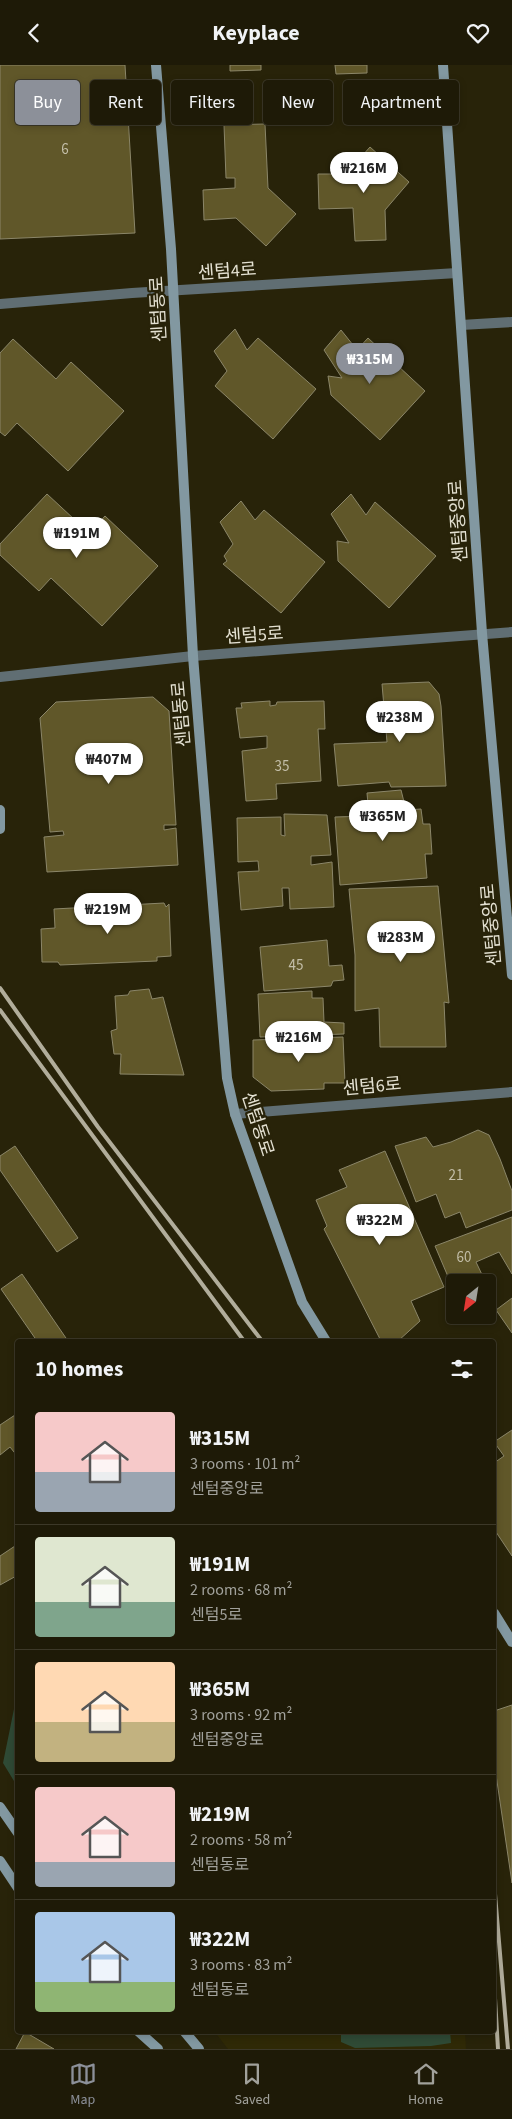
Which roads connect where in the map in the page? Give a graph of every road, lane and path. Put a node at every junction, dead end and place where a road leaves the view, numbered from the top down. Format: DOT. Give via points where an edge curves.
graph roads {
  1 [pos="156,65"];
  2 [pos="443,65"];
  3 [pos="457,273"];
  4 [pos="173,291"];
  5 [pos="0,304"];
  6 [pos="512,322"];
  7 [pos="461,325"];
  8 [pos="512,632"];
  9 [pos="482,633"];
  10 [pos="193,655"];
  11 [pos="0,677"];
  12 [pos="0,810"];
  13 [pos="0,829"];
  14 [pos="512,975"];
  15 [pos="512,1092"];
  16 [pos="235,1114"];
  17 [pos="325,1339"];
  18 [pos="496,1616"];
  19 [pos="512,1642"];
  20 [pos="0,1807"];
  21 [pos="15,1829"];
  22 [pos="0,1861"];
  23 [pos="15,1884"];
  24 [pos="141,2034"];
  25 [pos="186,2034"];
  26 [pos="158,2049"];
  27 [pos="199,2049"];
  1 -- 4 [label="street, 센텀동로"];
  2 -- 3 [label="street, 센텀중앙로"];
  3 -- 4 [label="street, 센텀4로"];
  3 -- 7 [label="street, 센텀중앙로"];
  4 -- 5 [label="street, 센텀4로"];
  4 -- 10 [label="street, 센텀동로"];
  6 -- 7 [label="street"];
  7 -- 9 [label="street, 센텀중앙로"];
  8 -- 9 [label="street, 센텀5로"];
  9 -- 10 [label="street, 센텀5로"];
  9 -- 14 [label="street, 센텀중앙로"];
  10 -- 11 [label="street, 센텀5로"];
  10 -- 16 [label="street, 센텀동로" via="227,1078"];
  12 -- 13 [label="street"];
  15 -- 16 [label="street, 센텀6로"];
  16 -- 17 [label="street, 센텀동로" via="302,1303"];
  18 -- 19 [label="street"];
  20 -- 21 [label="street"];
  22 -- 23 [label="street"];
  24 -- 26 [label="street"];
  25 -- 27 [label="street"];
}
